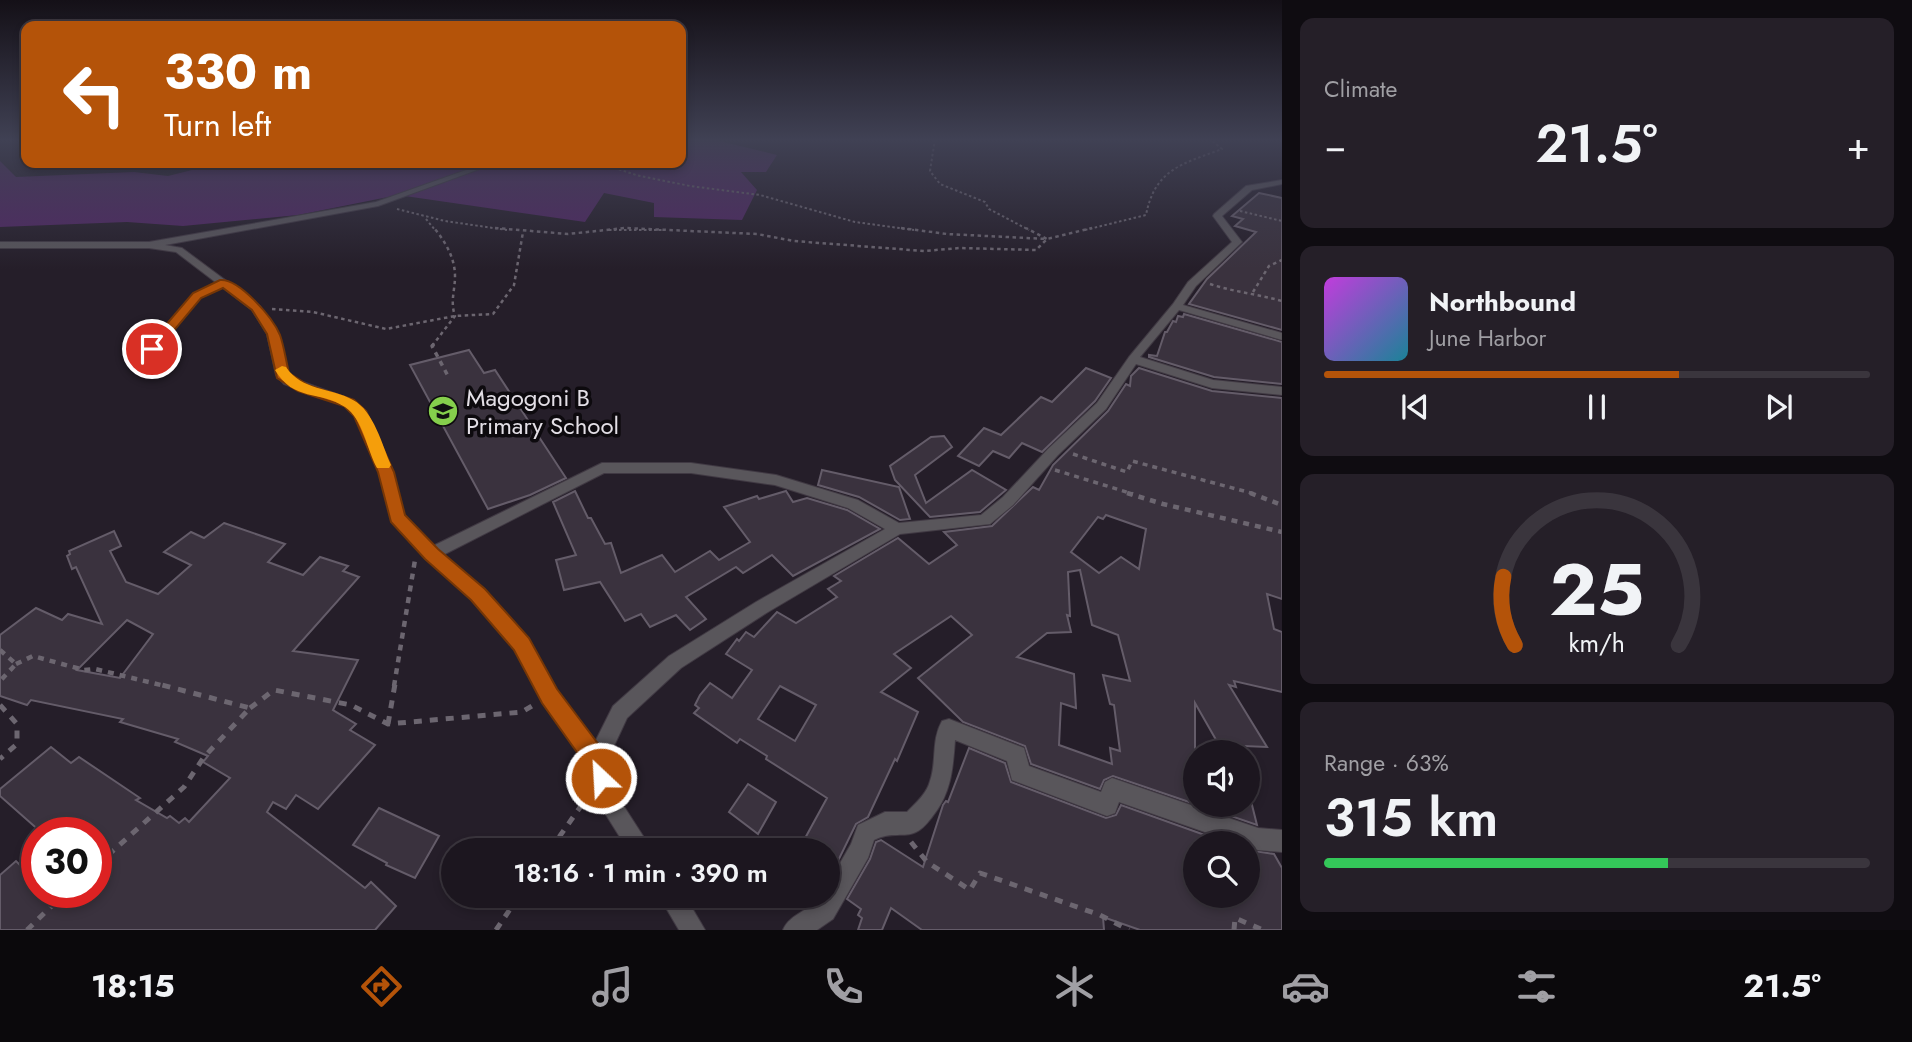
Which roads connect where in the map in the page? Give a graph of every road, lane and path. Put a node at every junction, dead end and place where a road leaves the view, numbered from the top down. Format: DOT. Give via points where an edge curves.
graph roads {
  1 [pos="438,182"];
  2 [pos="672,182"];
  3 [pos="939,182"];
  4 [pos="1157,182"];
  5 [pos="1280,182"];
  6 [pos="378,204"];
  7 [pos="1226,207"];
  8 [pos="425,217"];
  9 [pos="1282,221"];
  10 [pos="523,232"];
  11 [pos="1047,239"];
  12 [pos="0,245"];
  13 [pos="149,245"];
  14 [pos="1282,260"];
  15 [pos="1197,280"];
  16 [pos="225,283"];
  17 [pos="1253,292"];
  18 [pos="1282,301"];
  19 [pos="1177,306"];
  20 [pos="256,308"];
  21 [pos="455,316"];
  22 [pos="1282,337"];
  23 [pos="152,349"];
  24 [pos="1133,359"];
  25 [pos="448,376"];
  26 [pos="1282,391"];
  27 [pos="1053,452"];
  28 [pos="1042,464"];
  29 [pos="1282,505"];
  30 [pos="897,529"];
  31 [pos="1282,532"];
  32 [pos="423,556"];
  33 [pos="0,650"];
  34 [pos="16,664"];
  35 [pos="0,681"];
  36 [pos="549,696"];
  37 [pos="0,705"];
  38 [pos="250,708"];
  39 [pos="388,724"];
  40 [pos="0,758"];
  41 [pos="597,761"];
  42 [pos="558,838"];
  43 [pos="633,838"];
  44 [pos="907,839"];
  45 [pos="1282,841"];
  46 [pos="112,852"];
  47 [pos="50,908"];
  48 [pos="511,908"];
  49 [pos="679,908"];
  50 [pos="27,930"];
  51 [pos="496,930"];
  52 [pos="693,930"];
  53 [pos="795,930"];
  54 [pos="1129,930"];
  55 [pos="1234,930"];
  56 [pos="1263,930"];
  1 -- 6 [label="street"];
  2 -- 11 [label="path" via="760,195 855,222 947,234"];
  3 -- 11 [label="path" via="985,202 989,209"];
  4 -- 11 [label="path" via="1148,194 1146,215"];
  5 -- 7 [label="street" via="1249,188"];
  6 -- 8 [label="path"];
  6 -- 13 [label="street"];
  7 -- 9 [label="path"];
  7 -- 15 [label="street" via="1217,216 1237,242"];
  8 -- 10 [label="path"];
  8 -- 21 [label="path" via="443,237 455,273 449,293"];
  10 -- 11 [label="path" via="625,229 757,234 924,251 1036,250"];
  10 -- 21 [label="path" via="514,285 493,314"];
  12 -- 13 [label="street"];
  13 -- 16 [label="street" via="179,250"];
  14 -- 17 [label="path" via="1269,266"];
  15 -- 17 [label="path" via="1234,292"];
  15 -- 19 [label="street"];
  16 -- 20 [label="street"];
  16 -- 23 [label="lane" via="197,295"];
  17 -- 18 [label="path"];
  19 -- 22 [label="street"];
  19 -- 24 [label="street"];
  20 -- 21 [label="path" via="313,312 386,329"];
  20 -- 32 [label="street" via="273,334 282,375 303,388 349,403 361,414 386,472 397,517"];
  21 -- 25 [label="path" via="432,346"];
  24 -- 26 [label="street" via="1212,384"];
  24 -- 27 [label="street" via="1102,406"];
  27 -- 28 [label="street"];
  27 -- 29 [label="path" via="1067,452 1126,472 1132,461"];
  28 -- 30 [label="street" via="985,520"];
  28 -- 31 [label="path" via="1063,475 1163,504"];
  30 -- 32 [label="street" via="853,504 776,480 691,468 612,467"];
  30 -- 41 [label="street" via="675,662 620,712"];
  32 -- 36 [label="street" via="478,595 522,644"];
  32 -- 39 [label="path"];
  33 -- 34 [label="path"];
  34 -- 35 [label="path"];
  34 -- 38 [label="path" via="33,656"];
  36 -- 39 [label="path" via="522,712"];
  36 -- 41 [label="street"];
  37 -- 40 [label="path" via="17,724 17,744"];
  38 -- 39 [label="path" via="270,692 283,691 351,705"];
  38 -- 46 [label="path" via="204,757 184,788"];
  41 -- 42 [label="path" via="591,791"];
  41 -- 43 [label="street" via="605,795"];
  44 -- 54 [label="path" via="927,862 970,890 980,873 1100,915"];
  45 -- 53 [label="street" via="1258,839 1112,789 1107,806 1018,773 1017,755 949,728 944,779 932,803 912,823 885,823 866,833 825,911"];
  47 -- 50 [label="path"];
  48 -- 51 [label="path"];
  49 -- 52 [label="street"];
  55 -- 56 [label="path" via="1235,918"];
}
